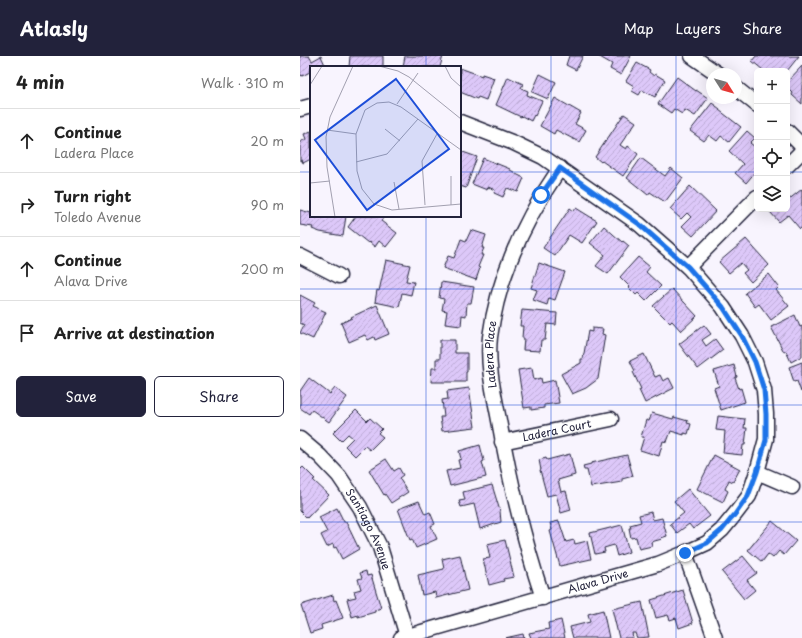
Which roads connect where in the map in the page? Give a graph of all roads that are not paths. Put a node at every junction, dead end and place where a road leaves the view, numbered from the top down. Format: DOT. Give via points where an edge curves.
graph roads {
  1 [pos="692,56"];
  2 [pos="709,68"];
  3 [pos="742,93"];
  4 [pos="756,104"];
  5 [pos="310,106"];
  6 [pos="300,109"];
  7 [pos="461,122"];
  8 [pos="790,134"];
  9 [pos="802,146"];
  10 [pos="802,151"];
  11 [pos="790,163"];
  12 [pos="560,168"];
  13 [pos="754,200"];
  14 [pos="300,256"];
  15 [pos="688,267"];
  16 [pos="339,276"];
  17 [pos="611,419"];
  18 [pos="300,439"];
  19 [pos="502,442"];
  20 [pos="757,472"];
  21 [pos="792,487"];
  22 [pos="685,553"];
  23 [pos="543,598"];
  24 [pos="404,637"];
  25 [pos="715,638"];
  1 -- 2 [label="street"];
  3 -- 4 [label="street"];
  5 -- 6 [label="street"];
  7 -- 12 [label="street, Alava Drive" via="514,143"];
  8 -- 9 [label="street"];
  10 -- 11 [label="street"];
  12 -- 15 [label="street, Alava Drive" via="639,224"];
  12 -- 19 [label="street, Ladera Place" via="541,195 525,226 497,296 490,339 491,374"];
  13 -- 15 [label="street"];
  14 -- 16 [label="street"];
  15 -- 20 [label="street, Alava Drive" via="723,307 755,362 764,390 766,414 766,440"];
  17 -- 19 [label="street, Ladera Court"];
  18 -- 24 [label="street, Santiago Avenue" via="339,476 360,507 380,547"];
  19 -- 23 [label="street, Ladera Place" via="527,550"];
  20 -- 21 [label="street"];
  20 -- 22 [label="street, Alava Drive" via="748,496 722,530 707,543"];
  22 -- 23 [label="street, Alava Drive" via="658,564"];
  22 -- 25 [label="street"];
  23 -- 24 [label="street, Alava Drive"];
}
